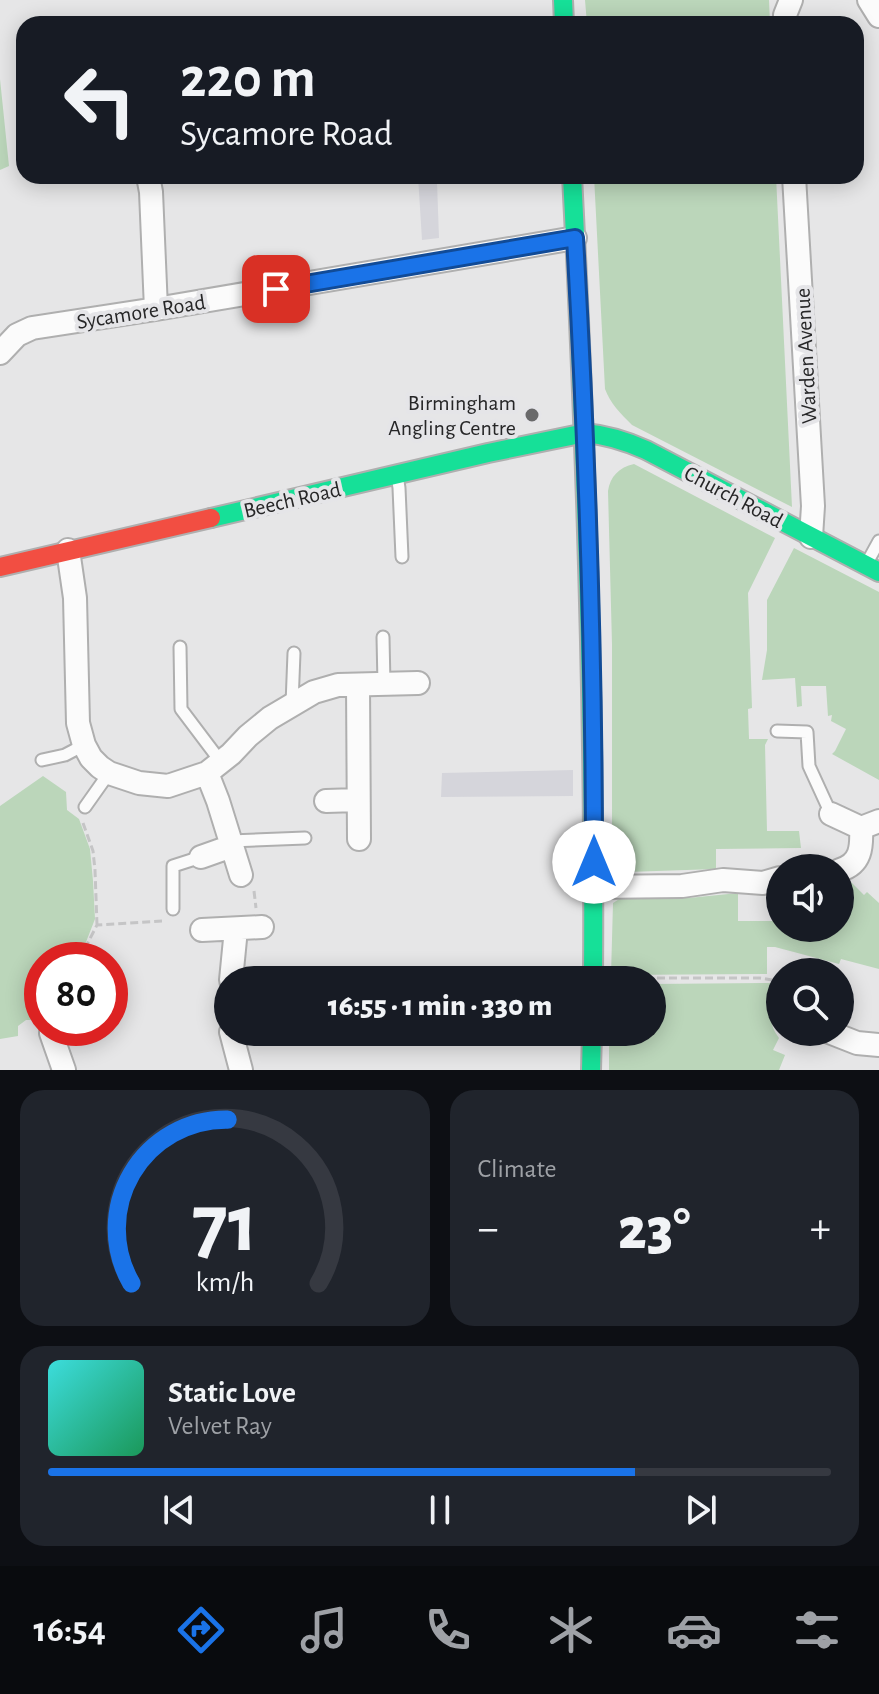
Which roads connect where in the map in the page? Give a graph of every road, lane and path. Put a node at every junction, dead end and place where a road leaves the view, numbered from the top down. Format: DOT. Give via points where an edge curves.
graph roads {
  1 [pos="869,0"];
  2 [pos="879,16"];
  3 [pos="150,184"];
  4 [pos="572,184"];
  5 [pos="794,184"];
  6 [pos="575,238"];
  7 [pos="156,309"];
  8 [pos="0,353"];
  9 [pos="585,433"];
  10 [pos="397,474"];
  11 [pos="811,537"];
  12 [pos="879,541"];
  13 [pos="68,550"];
  14 [pos="402,557"];
  15 [pos="0,567"];
  16 [pos="872,568"];
  17 [pos="383,637"];
  18 [pos="180,647"];
  19 [pos="294,653"];
  20 [pos="418,683"];
  21 [pos="384,684"];
  22 [pos="358,685"];
  23 [pos="292,704"];
  24 [pos="777,731"];
  25 [pos="84,745"];
  26 [pos="42,760"];
  27 [pos="214,768"];
  28 [pos="109,773"];
  29 [pos="358,800"];
  30 [pos="326,801"];
  31 [pos="85,807"];
  32 [pos="831,814"];
  33 [pos="870,824"];
  34 [pos="305,838"];
  35 [pos="359,839"];
  36 [pos="231,844"];
  37 [pos="201,857"];
  38 [pos="854,860"];
  39 [pos="241,875"];
  40 [pos="766,882"];
  41 [pos="594,887"];
  42 [pos="174,915"];
  43 [pos="97,925"];
  44 [pos="262,927"];
  45 [pos="236,929"];
  46 [pos="202,930"];
  47 [pos="88,942"];
  48 [pos="232,966"];
  49 [pos="593,966"];
  50 [pos="666,979"];
  51 [pos="766,979"];
  52 [pos="854,1042"];
  53 [pos="879,1045"];
  54 [pos="53,1046"];
  55 [pos="235,1046"];
  56 [pos="591,1046"];
  57 [pos="64,1070"];
  58 [pos="241,1070"];
  59 [pos="590,1070"];
  1 -- 2 [label="street"];
  3 -- 7 [label="street"];
  4 -- 6 [label="main road"];
  5 -- 11 [label="street, Warden Avenue"];
  6 -- 7 [label="street, Sycamore Road"];
  6 -- 9 [label="main road"];
  7 -- 8 [label="street, Sycamore Road" via="32,328"];
  9 -- 10 [label="main road, Beech Road"];
  9 -- 11 [label="main road, Church Road" via="646,450"];
  9 -- 41 [label="main road"];
  10 -- 13 [label="main road, Beech Road"];
  10 -- 14 [label="lane"];
  11 -- 16 [label="main road, Church Road"];
  12 -- 16 [label="lane"];
  13 -- 15 [label="main road, Beech Road"];
  13 -- 25 [label="street" via="75,598 78,723"];
  17 -- 21 [label="lane"];
  18 -- 27 [label="lane" via="181,709"];
  19 -- 23 [label="lane"];
  20 -- 21 [label="street"];
  21 -- 22 [label="street"];
  22 -- 23 [label="street" via="338,685"];
  22 -- 29 [label="street"];
  23 -- 27 [label="street"];
  24 -- 32 [label="lane" via="807,732 809,766"];
  25 -- 26 [label="lane"];
  25 -- 28 [label="street"];
  27 -- 28 [label="street" via="168,786"];
  27 -- 36 [label="street"];
  28 -- 31 [label="lane"];
  29 -- 30 [label="street"];
  29 -- 35 [label="street"];
  31 -- 43 [label="path" via="80,815 93,851"];
  32 -- 33 [label="street"];
  33 -- 38 [label="street"];
  34 -- 36 [label="lane"];
  36 -- 37 [label="street"];
  36 -- 39 [label="street"];
  37 -- 42 [label="lane" via="173,866"];
  40 -- 41 [label="street"];
  41 -- 49 [label="main road"];
  42 -- 43 [label="path"];
  43 -- 47 [label="path"];
  44 -- 45 [label="street"];
  45 -- 46 [label="street"];
  45 -- 48 [label="street"];
  50 -- 51 [label="path"];
  52 -- 53 [label="street"];
  54 -- 57 [label="street"];
  55 -- 58 [label="street"];
  56 -- 59 [label="main road"];
}
